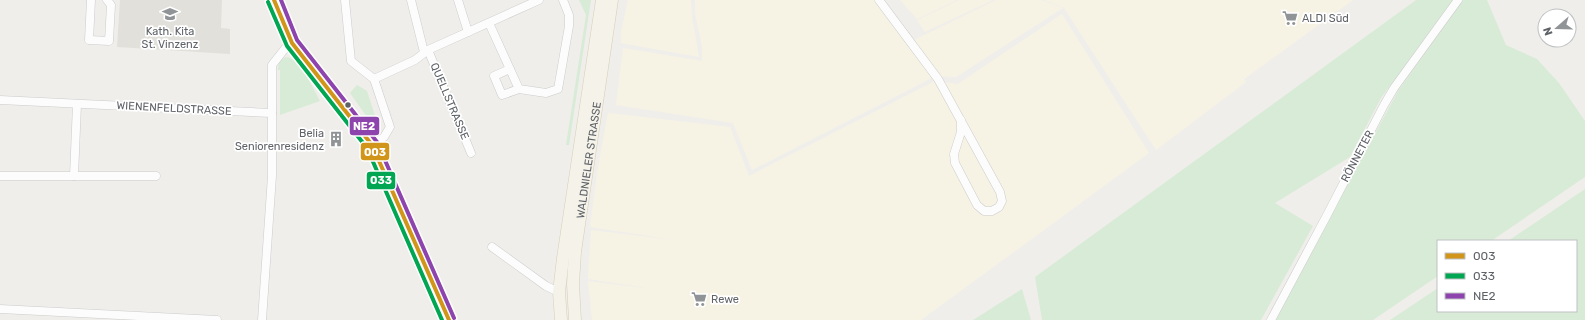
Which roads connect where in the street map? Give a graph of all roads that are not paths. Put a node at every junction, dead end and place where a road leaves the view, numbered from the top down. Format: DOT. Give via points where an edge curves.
graph roads {
  1 [pos="91,0"];
  2 [pos="107,0"];
  3 [pos="274,0"];
  4 [pos="345,0"];
  5 [pos="411,0"];
  6 [pos="458,0"];
  7 [pos="539,0"];
  8 [pos="563,0"];
  9 [pos="602,0"];
  10 [pos="612,0"];
  11 [pos="879,0"];
  12 [pos="1458,0"];
  13 [pos="489,23"];
  14 [pos="468,32"];
  15 [pos="292,43"];
  16 [pos="426,51"];
  17 [pos="510,69"];
  18 [pos="374,79"];
  19 [pos="519,89"];
  20 [pos="0,100"];
  21 [pos="77,104"];
  22 [pos="272,113"];
  23 [pos="961,120"];
  24 [pos="372,145"];
  25 [pos="471,153"];
  26 [pos="0,176"];
  27 [pos="74,176"];
  28 [pos="156,176"];
  29 [pos="492,246"];
  30 [pos="559,292"];
  31 [pos="0,309"];
  32 [pos="217,320"];
  33 [pos="262,320"];
  34 [pos="449,320"];
  35 [pos="552,320"];
  36 [pos="561,320"];
  37 [pos="575,320"];
  38 [pos="1270,320"];
  1 -- 2 [label="street" via="89,40 109,41 111,5"];
  3 -- 15 [label="main road"];
  4 -- 18 [label="street" via="351,61"];
  5 -- 16 [label="street, QUELLSTRASSE"];
  6 -- 14 [label="street"];
  7 -- 13 [label="street, QUELLSTRASSE"];
  8 -- 19 [label="street" via="569,15 569,26 558,89 546,93"];
  9 -- 30 [label="main road, WALDNIELER STRASSE"];
  10 -- 37 [label="main road, WALDNIELER STRASSE" via="575,252"];
  11 -- 23 [label="street" via="938,79"];
  12 -- 38 [label="street, RÖNNETER" via="1384,105"];
  13 -- 14 [label="street, QUELLSTRASSE"];
  13 -- 17 [label="street"];
  14 -- 16 [label="street, QUELLSTRASSE"];
  15 -- 22 [label="street" via="272,65"];
  15 -- 24 [label="main road"];
  16 -- 18 [label="street, QUELLSTRASSE" via="415,60"];
  16 -- 25 [label="street, QUELLSTRASSE"];
  17 -- 19 [label="street"];
  17 -- 19 [label="street" via="494,76 502,96"];
  18 -- 24 [label="street" via="390,127 384,137"];
  20 -- 21 [label="street, WIENENFELDSTRASSE"];
  21 -- 22 [label="street, WIENENFELDSTRASSE"];
  21 -- 27 [label="street"];
  22 -- 33 [label="street" via="272,176"];
  23 -- 23 [label="street" via="1000,192 1002,201 999,207 992,211 984,211 977,205 955,163 954,154 961,132"];
  24 -- 34 [label="main road"];
  26 -- 27 [label="street"];
  27 -- 28 [label="street"];
  29 -- 30 [label="street" via="546,286"];
  30 -- 35 [label="main road"];
  30 -- 36 [label="main road, WALDNIELER STRASSE"];
  31 -- 32 [label="street"];
}
